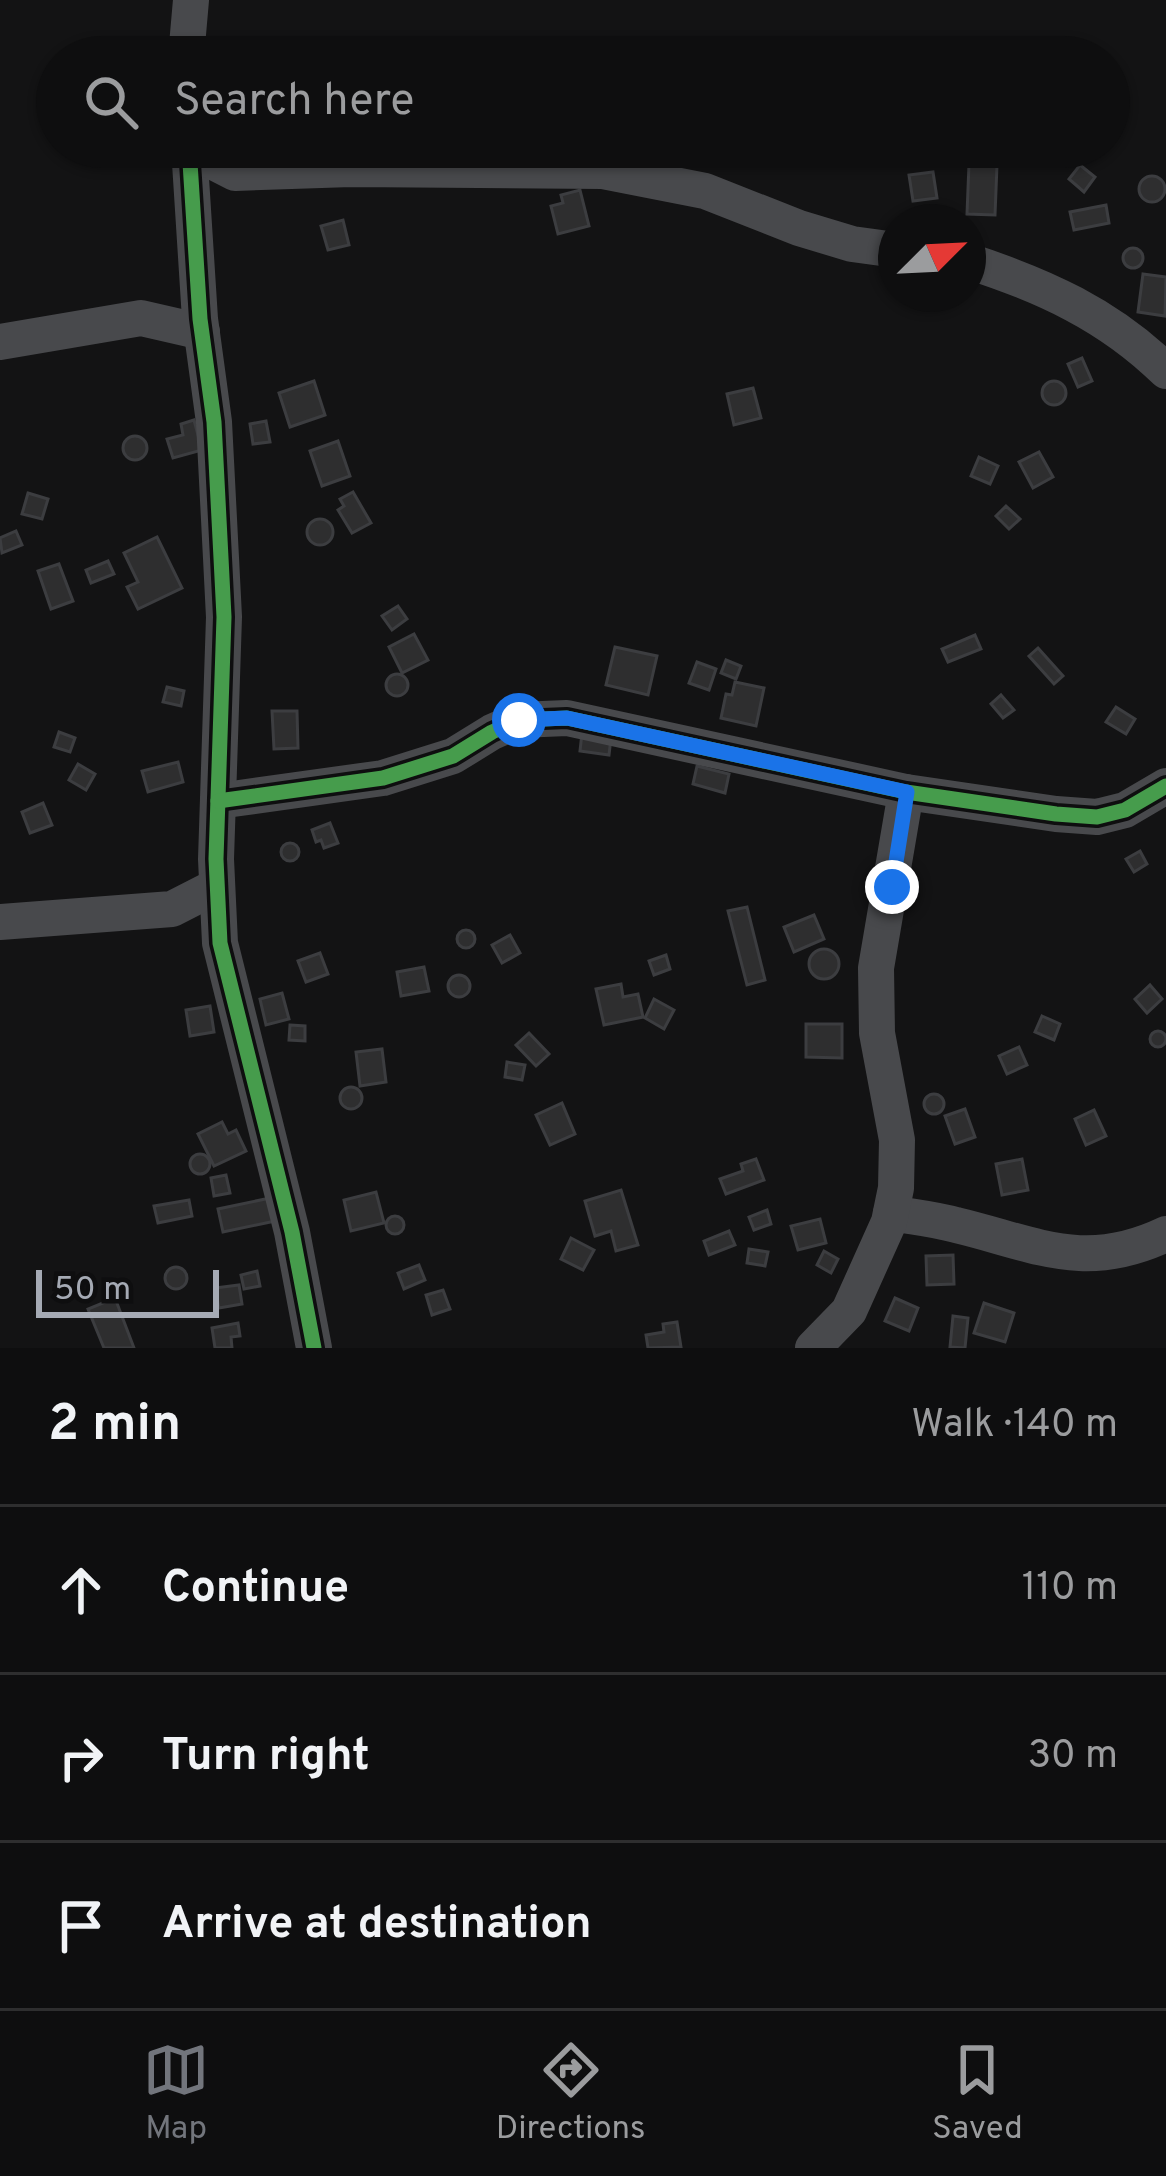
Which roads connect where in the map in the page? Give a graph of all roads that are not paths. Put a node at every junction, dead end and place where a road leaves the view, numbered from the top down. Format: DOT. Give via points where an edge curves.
graph roads {
  1 [pos="191,0"];
  2 [pos="188,36"];
  3 [pos="191,168"];
  4 [pos="227,168"];
  5 [pos="235,172"];
  6 [pos="194,200"];
  7 [pos="878,248"];
  8 [pos="986,267"];
  9 [pos="198,289"];
  10 [pos="141,318"];
  11 [pos="202,332"];
  12 [pos="0,342"];
  13 [pos="1166,371"];
  14 [pos="1166,786"];
  15 [pos="907,792"];
  16 [pos="218,801"];
  17 [pos="217,886"];
  18 [pos="172,909"];
  19 [pos="0,922"];
  20 [pos="220,943"];
  21 [pos="891,1213"];
  22 [pos="1166,1234"];
  23 [pos="314,1348"];
  24 [pos="813,1348"];
  1 -- 2 [label="street"];
  3 -- 6 [label="street"];
  4 -- 5 [label="street"];
  5 -- 6 [label="street"];
  5 -- 7 [label="street" via="603,171 705,191"];
  6 -- 9 [label="street"];
  8 -- 13 [label="street" via="1080,305"];
  9 -- 10 [label="street"];
  9 -- 11 [label="street"];
  10 -- 11 [label="street"];
  10 -- 12 [label="street"];
  11 -- 16 [label="street" via="224,617"];
  14 -- 15 [label="street" via="1097,818"];
  15 -- 16 [label="street" via="567,718 519,720 453,756 383,778"];
  15 -- 21 [label="street" via="876,968 877,1033 898,1139"];
  16 -- 17 [label="street"];
  17 -- 18 [label="street"];
  17 -- 20 [label="street"];
  18 -- 19 [label="street"];
  18 -- 20 [label="street"];
  20 -- 23 [label="street"];
  21 -- 22 [label="street" via="1066,1253 1121,1250"];
  21 -- 24 [label="street" via="849,1311"];
}
